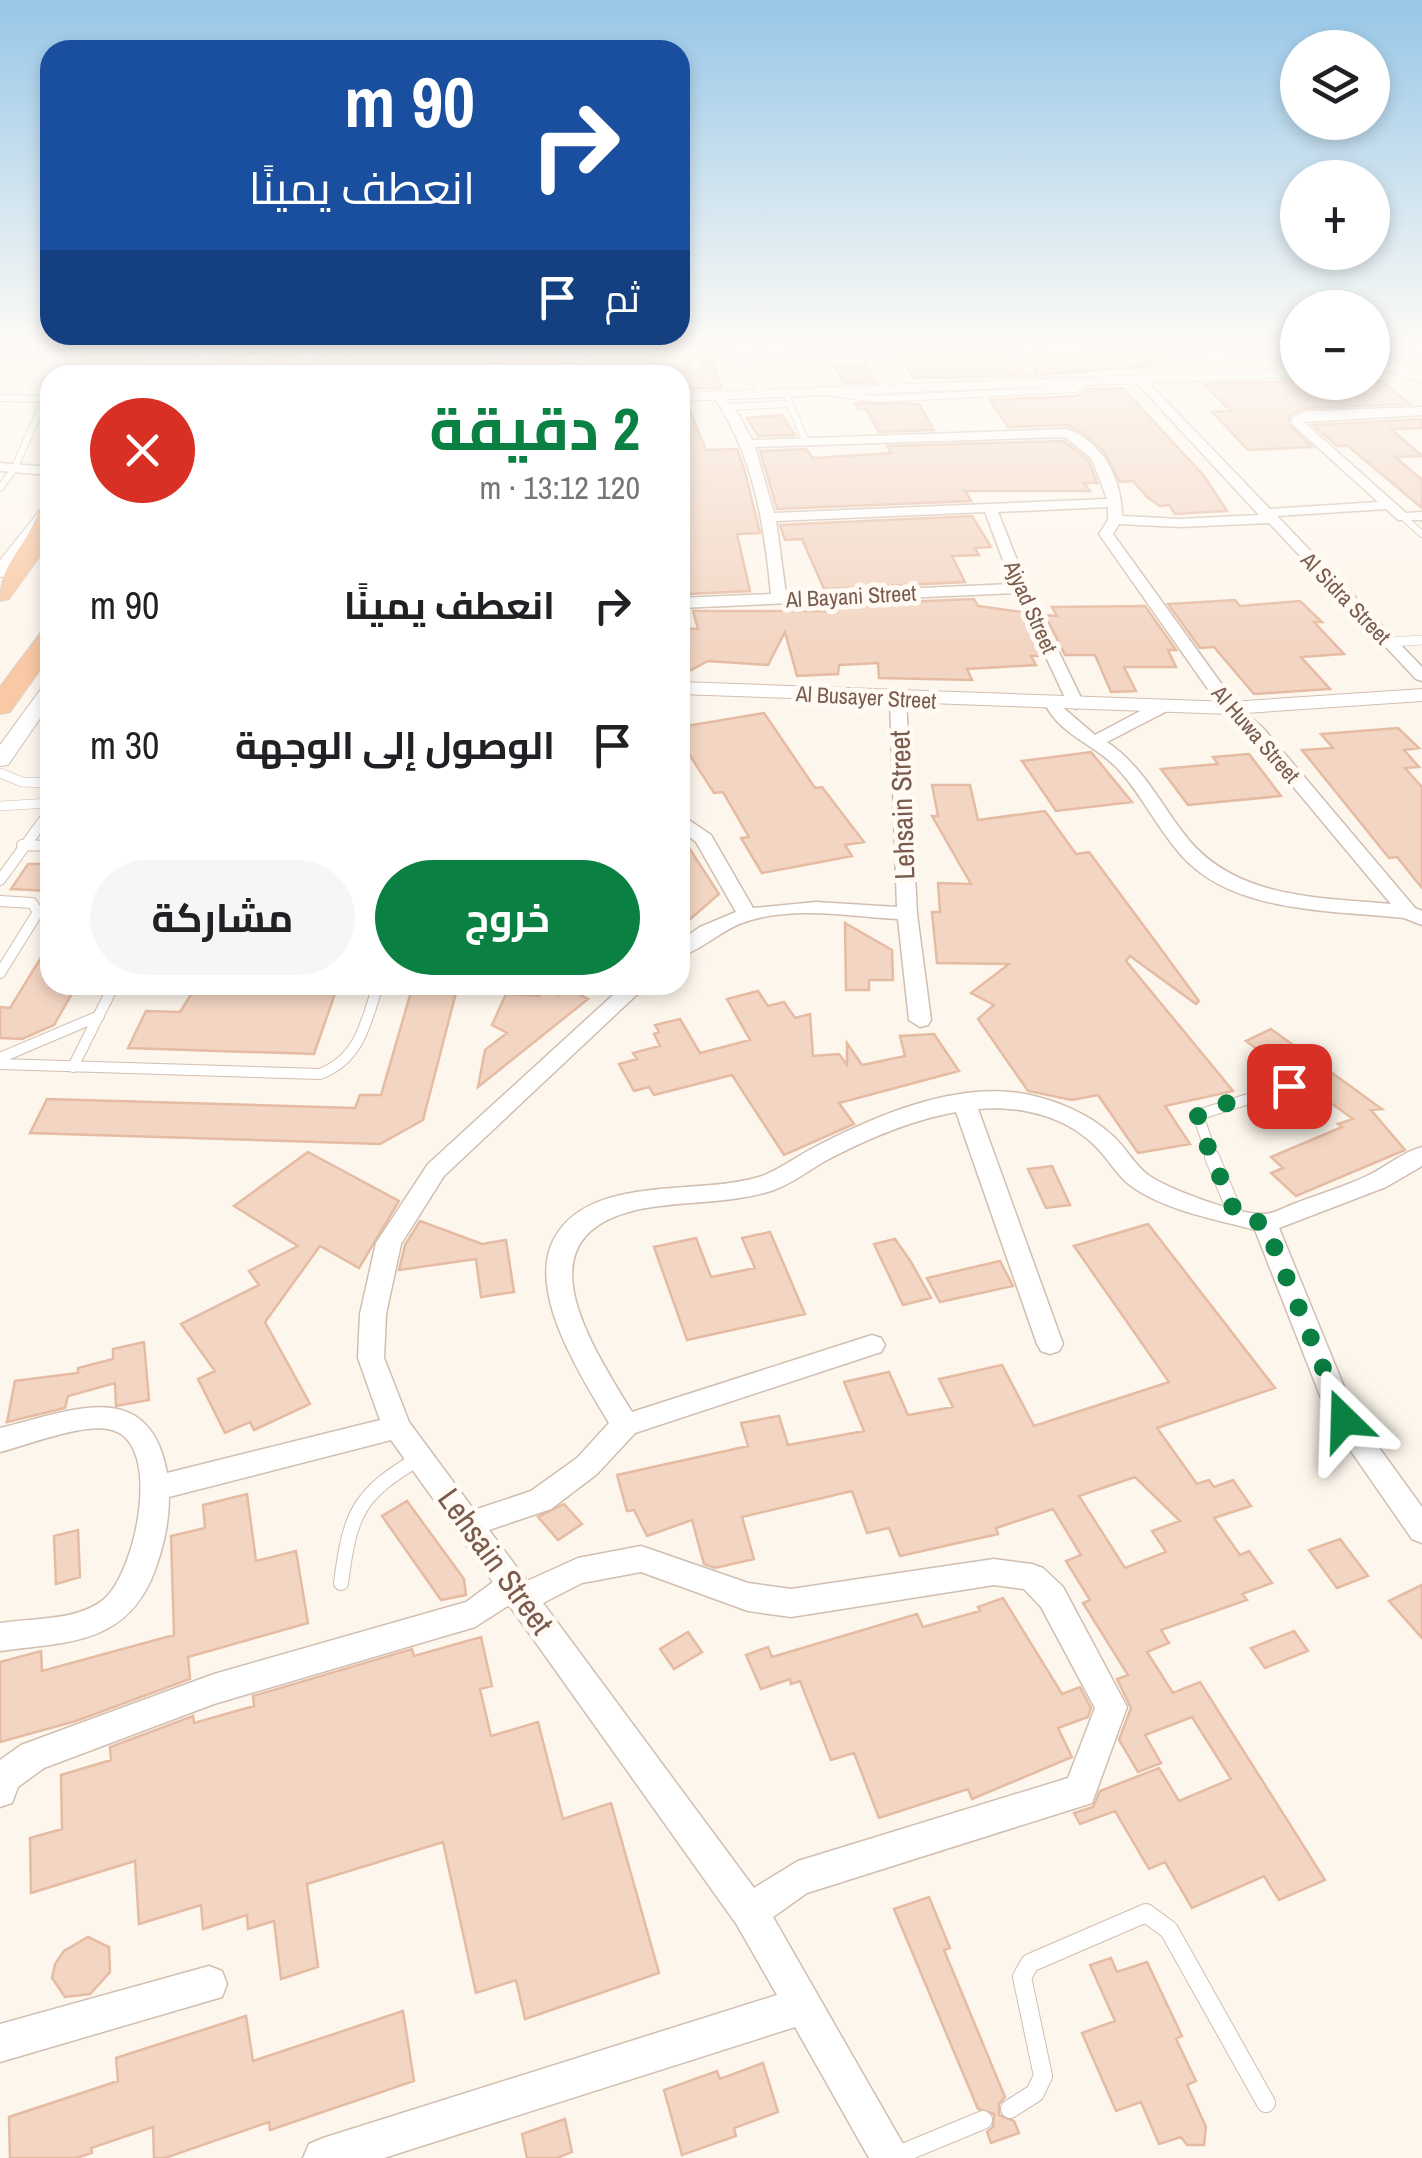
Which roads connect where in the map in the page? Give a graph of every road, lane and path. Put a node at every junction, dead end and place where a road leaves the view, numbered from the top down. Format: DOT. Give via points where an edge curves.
graph roads {
  1 [pos="747,448"];
  2 [pos="1089,448"];
  3 [pos="1203,448"];
  4 [pos="1326,448"];
  5 [pos="7,468"];
  6 [pos="31,472"];
  7 [pos="40,472"];
  8 [pos="40,475"];
  9 [pos="0,488"];
  10 [pos="1116,503"];
  11 [pos="1390,505"];
  12 [pos="990,508"];
  13 [pos="1267,516"];
  14 [pos="1404,516"];
  15 [pos="1422,516"];
  16 [pos="770,518"];
  17 [pos="40,522"];
  18 [pos="1110,527"];
  19 [pos="1422,534"];
  20 [pos="40,541"];
  21 [pos="0,572"];
  22 [pos="40,577"];
  23 [pos="1022,588"];
  24 [pos="0,594"];
  25 [pos="779,600"];
  26 [pos="690,602"];
  27 [pos="0,624"];
  28 [pos="1422,640"];
  29 [pos="1389,642"];
  30 [pos="40,652"];
  31 [pos="1422,676"];
  32 [pos="690,689"];
  33 [pos="1422,695"];
  34 [pos="898,700"];
  35 [pos="40,704"];
  36 [pos="1053,704"];
  37 [pos="1076,704"];
  38 [pos="0,706"];
  39 [pos="1163,706"];
  40 [pos="1230,708"];
  41 [pos="1096,741"];
  42 [pos="0,760"];
  43 [pos="0,773"];
  44 [pos="40,782"];
  45 [pos="40,804"];
  46 [pos="0,806"];
  47 [pos="40,823"];
  48 [pos="690,828"];
  49 [pos="22,845"];
  50 [pos="40,846"];
  51 [pos="0,880"];
  52 [pos="0,901"];
  53 [pos="747,914"];
  54 [pos="906,914"];
  55 [pos="1417,914"];
  56 [pos="690,940"];
  57 [pos="0,973"];
  58 [pos="109,995"];
  59 [pos="375,995"];
  60 [pos="625,995"];
  61 [pos="99,1016"];
  62 [pos="920,1020"];
  63 [pos="0,1061"];
  64 [pos="73,1067"];
  65 [pos="1289,1086"];
  66 [pos="965,1105"];
  67 [pos="1422,1156"];
  68 [pos="1236,1215"];
  69 [pos="1265,1224"];
  70 [pos="1050,1344"];
  71 [pos="872,1345"];
  72 [pos="624,1425"];
  73 [pos="397,1427"];
  74 [pos="0,1440"];
  75 [pos="420,1458"];
  76 [pos="157,1488"];
  77 [pos="469,1524"];
  78 [pos="1422,1530"];
  79 [pos="341,1583"];
  80 [pos="517,1591"];
  81 [pos="0,1637"];
  82 [pos="0,1791"];
  83 [pos="750,1912"];
  84 [pos="209,1984"];
  85 [pos="802,2006"];
  86 [pos="0,2043"];
  87 [pos="1266,2103"];
  88 [pos="1010,2109"];
  89 [pos="982,2120"];
  90 [pos="323,2158"];
  91 [pos="891,2158"];
  1 -- 16 [label="street"];
  2 -- 10 [label="street"];
  3 -- 13 [label="street, Al Sidra Street"];
  4 -- 11 [label="street"];
  5 -- 6 [label="street"];
  5 -- 9 [label="lane"];
  6 -- 7 [label="street"];
  6 -- 8 [label="street"];
  10 -- 12 [label="street"];
  10 -- 18 [label="street"];
  11 -- 13 [label="street, Al Sidra Street"];
  11 -- 14 [label="street"];
  12 -- 16 [label="street"];
  12 -- 23 [label="street, Ajyad Street"];
  13 -- 18 [label="street, Al Sidra Street"];
  13 -- 29 [label="street, Al Sidra Street"];
  14 -- 15 [label="street"];
  14 -- 19 [label="lane"];
  16 -- 25 [label="street"];
  17 -- 21 [label="street"];
  18 -- 40 [label="street, Al Huwa Street"];
  20 -- 24 [label="highway"];
  22 -- 27 [label="highway"];
  23 -- 25 [label="street, Al Bayani Street"];
  23 -- 37 [label="street, Ajyad Street"];
  25 -- 26 [label="street, Al Bayani Street"];
  28 -- 29 [label="lane"];
  29 -- 31 [label="street, Al Sidra Street"];
  30 -- 38 [label="highway"];
  32 -- 34 [label="street, Al Busayer Street"];
  33 -- 40 [label="street, Al Busayer Street"];
  34 -- 36 [label="street, Al Busayer Street"];
  34 -- 54 [label="street, Lehsain Street"];
  35 -- 42 [label="street"];
  36 -- 37 [label="street, Al Busayer Street"];
  36 -- 41 [label="street" via="1066,722"];
  37 -- 39 [label="street, Al Busayer Street"];
  39 -- 40 [label="street, Al Busayer Street"];
  39 -- 41 [label="street"];
  40 -- 55 [label="street, Al Huwa Street"];
  41 -- 55 [label="street" via="1119,758 1177,838 1217,876 1300,900"];
  43 -- 44 [label="lane" via="17,782"];
  45 -- 46 [label="lane"];
  47 -- 49 [label="lane"];
  48 -- 53 [label="street" via="704,839"];
  49 -- 50 [label="lane"];
  49 -- 51 [label="lane"];
  52 -- 57 [label="lane" via="32,903 38,912"];
  53 -- 54 [label="street, Lehsain Street" via="772,908"];
  53 -- 56 [label="street, Lehsain Street"];
  54 -- 62 [label="street"];
  58 -- 61 [label="lane"];
  59 -- 64 [label="lane" via="353,1057 320,1074"];
  60 -- 73 [label="street, Lehsain Street" via="436,1170 389,1242 370,1358"];
  61 -- 63 [label="lane"];
  61 -- 64 [label="lane"];
  63 -- 64 [label="lane"];
  65 -- 68 [label="lane" via="1198,1115"];
  66 -- 68 [label="street" via="1020,1101 1046,1109 1099,1136 1146,1186"];
  66 -- 70 [label="street"];
  66 -- 72 [label="street" via="897,1119 779,1180 724,1194 616,1204 584,1218 563,1246 559,1281 582,1353"];
  67 -- 69 [label="street" via="1377,1181"];
  68 -- 69 [label="street"];
  69 -- 78 [label="street" via="1344,1420"];
  71 -- 72 [label="street"];
  72 -- 77 [label="street" via="587,1466 541,1500"];
  73 -- 75 [label="street, Lehsain Street"];
  73 -- 76 [label="street"];
  74 -- 76 [label="street" via="119,1419 143,1439"];
  75 -- 77 [label="street, Lehsain Street"];
  75 -- 79 [label="lane" via="363,1496 353,1511"];
  76 -- 81 [label="street" via="144,1567 118,1607 102,1619"];
  77 -- 80 [label="street, Lehsain Street"];
  80 -- 82 [label="street" via="475,1613 214,1689 33,1756 4,1777"];
  80 -- 83 [label="street, Lehsain Street"];
  80 -- 83 [label="street" via="642,1558 748,1597 791,1604 994,1572 1032,1577 1052,1597 1110,1708 1080,1792 798,1878"];
  83 -- 85 [label="street, Lehsain Street"];
  84 -- 86 [label="street"];
  85 -- 90 [label="street"];
  85 -- 91 [label="street, Lehsain Street"];
  87 -- 88 [label="lane" via="1169,1930 1146,1913 1030,1963 1022,1977 1042,2084"];
  89 -- 91 [label="lane"];
}
